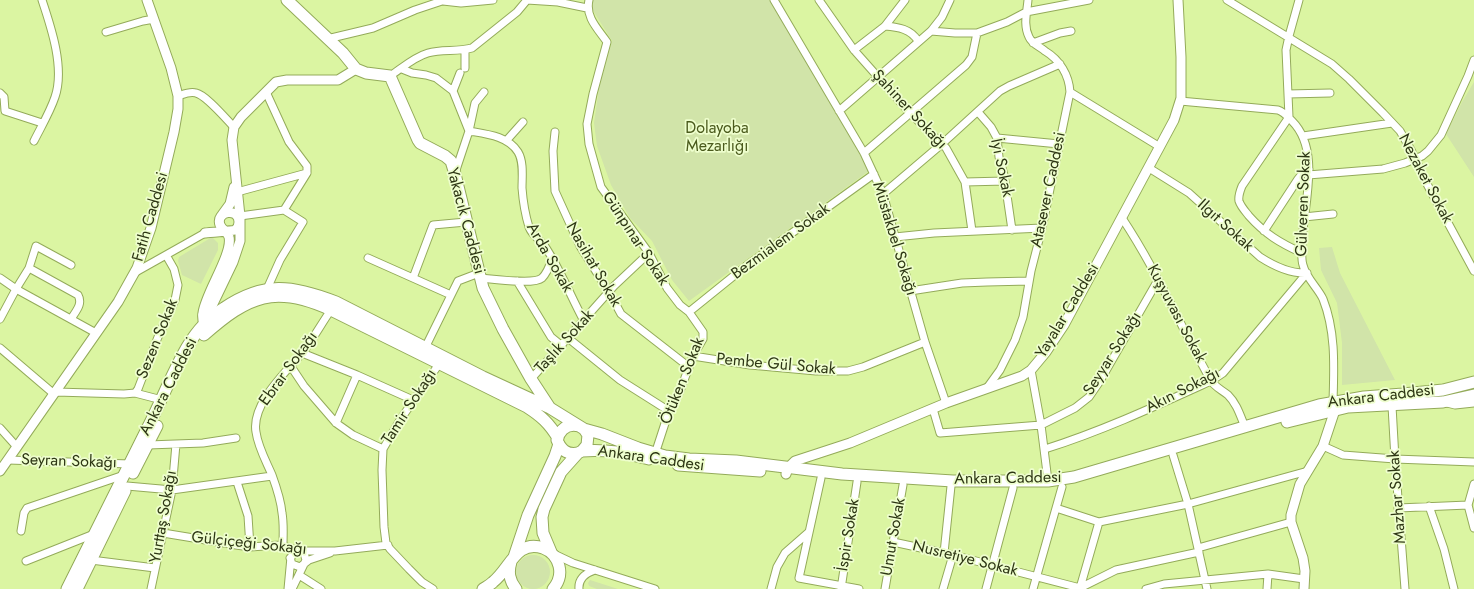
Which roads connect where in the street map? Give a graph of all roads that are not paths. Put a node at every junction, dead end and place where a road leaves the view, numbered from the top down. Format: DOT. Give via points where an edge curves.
graph roads {
  1 [pos="42,0"];
  2 [pos="147,0"];
  3 [pos="287,0"];
  4 [pos="444,0"];
  5 [pos="493,0"];
  6 [pos="527,0"];
  7 [pos="589,0"];
  8 [pos="774,0"];
  9 [pos="905,0"];
  10 [pos="950,0"];
  11 [pos="1028,0"];
  12 [pos="1088,0"];
  13 [pos="1178,0"];
  14 [pos="1227,0"];
  15 [pos="1299,0"];
  16 [pos="822,1"];
  17 [pos="587,8"];
  18 [pos="1026,12"];
  19 [pos="154,20"];
  20 [pos="885,26"];
  21 [pos="932,31"];
  22 [pos="1071,31"];
  23 [pos="106,32"];
  24 [pos="977,33"];
  25 [pos="1288,38"];
  26 [pos="327,39"];
  27 [pos="918,41"];
  28 [pos="1033,43"];
  29 [pos="465,50"];
  30 [pos="854,50"];
  31 [pos="1474,60"];
  32 [pos="1060,64"];
  33 [pos="402,68"];
  34 [pos="356,69"];
  35 [pos="390,76"];
  36 [pos="878,77"];
  37 [pos="453,91"];
  38 [pos="266,92"];
  39 [pos="484,92"];
  40 [pos="1070,92"];
  41 [pos="1330,93"];
  42 [pos="0,94"];
  43 [pos="1288,94"];
  44 [pos="178,96"];
  45 [pos="1180,101"];
  46 [pos="839,111"];
  47 [pos="978,112"];
  48 [pos="910,113"];
  49 [pos="1289,117"];
  50 [pos="523,122"];
  51 [pos="42,123"];
  52 [pos="1392,123"];
  53 [pos="234,127"];
  54 [pos="469,131"];
  55 [pos="555,132"];
  56 [pos="1303,136"];
  57 [pos="997,138"];
  58 [pos="34,141"];
  59 [pos="506,142"];
  60 [pos="943,143"];
  61 [pos="1059,144"];
  62 [pos="1160,147"];
  63 [pos="864,153"];
  64 [pos="1415,159"];
  65 [pos="1149,168"];
  66 [pos="1308,172"];
  67 [pos="307,173"];
  68 [pos="455,174"];
  69 [pos="874,174"];
  70 [pos="1005,181"];
  71 [pos="236,182"];
  72 [pos="965,182"];
  73 [pos="237,192"];
  74 [pos="883,194"];
  75 [pos="284,210"];
  76 [pos="1333,214"];
  77 [pos="221,217"];
  78 [pos="1304,217"];
  79 [pos="1122,218"];
  80 [pos="240,219"];
  81 [pos="466,222"];
  82 [pos="1042,228"];
  83 [pos="225,230"];
  84 [pos="1012,230"];
  85 [pos="972,231"];
  86 [pos="1264,231"];
  87 [pos="205,233"];
  88 [pos="895,237"];
  89 [pos="648,253"];
  90 [pos="1302,253"];
  91 [pos="166,255"];
  92 [pos="368,258"];
  93 [pos="552,259"];
  94 [pos="71,265"];
  95 [pos="30,268"];
  96 [pos="1474,271"];
  97 [pos="134,273"];
  98 [pos="1307,273"];
  99 [pos="479,275"];
  100 [pos="0,278"];
  101 [pos="413,278"];
  102 [pos="1158,280"];
  103 [pos="517,281"];
  104 [pos="1029,282"];
  105 [pos="16,289"];
  106 [pos="267,289"];
  107 [pos="910,291"];
  108 [pos="609,292"];
  109 [pos="451,295"];
  110 [pos="331,310"];
  111 [pos="688,312"];
  112 [pos="0,319"];
  113 [pos="71,319"];
  114 [pos="584,321"];
  115 [pos="209,324"];
  116 [pos="96,333"];
  117 [pos="568,338"];
  118 [pos="925,342"];
  119 [pos="562,346"];
  120 [pos="0,348"];
  121 [pos="425,348"];
  122 [pos="302,353"];
  123 [pos="694,356"];
  124 [pos="439,364"];
  125 [pos="290,365"];
  126 [pos="689,367"];
  127 [pos="1031,370"];
  128 [pos="357,375"];
  129 [pos="531,379"];
  130 [pos="1211,381"];
  131 [pos="1474,382"];
  132 [pos="986,389"];
  133 [pos="55,393"];
  134 [pos="135,393"];
  135 [pos="522,394"];
  136 [pos="1474,395"];
  137 [pos="162,400"];
  138 [pos="413,400"];
  139 [pos="1443,402"];
  140 [pos="946,403"];
  141 [pos="1474,403"];
  142 [pos="1334,406"];
  143 [pos="1392,406"];
  144 [pos="550,408"];
  145 [pos="933,409"];
  146 [pos="669,411"];
  147 [pos="336,423"];
  148 [pos="1041,425"];
  149 [pos="1245,427"];
  150 [pos="0,428"];
  151 [pos="582,428"];
  152 [pos="236,438"];
  153 [pos="558,441"];
  154 [pos="176,444"];
  155 [pos="148,445"];
  156 [pos="1322,446"];
  157 [pos="17,447"];
  158 [pos="383,449"];
  159 [pos="1045,449"];
  160 [pos="580,452"];
  161 [pos="655,454"];
  162 [pos="1173,455"];
  163 [pos="1395,459"];
  164 [pos="8,460"];
  165 [pos="1474,462"];
  166 [pos="130,464"];
  167 [pos="0,471"];
  168 [pos="787,471"];
  169 [pos="1308,471"];
  170 [pos="272,476"];
  171 [pos="821,478"];
  172 [pos="125,481"];
  173 [pos="1048,481"];
  174 [pos="237,482"];
  175 [pos="857,482"];
  176 [pos="1062,483"];
  177 [pos="1474,484"];
  178 [pos="903,485"];
  179 [pos="951,486"];
  180 [pos="1013,488"];
  181 [pos="172,490"];
  182 [pos="1188,504"];
  183 [pos="1468,505"];
  184 [pos="1429,506"];
  185 [pos="1056,508"];
  186 [pos="1398,508"];
  187 [pos="1099,522"];
  188 [pos="1291,522"];
  189 [pos="1474,528"];
  190 [pos="21,531"];
  191 [pos="809,532"];
  192 [pos="163,533"];
  193 [pos="94,534"];
  194 [pos="893,542"];
  195 [pos="388,545"];
  196 [pos="283,546"];
  197 [pos="250,547"];
  198 [pos="1198,550"];
  199 [pos="300,551"];
  200 [pos="335,551"];
  201 [pos="552,553"];
  202 [pos="944,553"];
  203 [pos="953,555"];
  204 [pos="512,559"];
  205 [pos="91,560"];
  206 [pos="290,560"];
  207 [pos="26,561"];
  208 [pos="304,564"];
  209 [pos="993,566"];
  210 [pos="155,568"];
  211 [pos="595,570"];
  212 [pos="1268,574"];
  213 [pos="299,575"];
  214 [pos="1036,577"];
  215 [pos="1304,579"];
  216 [pos="1205,580"];
  217 [pos="841,588"];
  218 [pos="67,589"];
  219 [pos="77,589"];
  220 [pos="151,589"];
  221 [pos="288,589"];
  222 [pos="292,589"];
  223 [pos="321,589"];
  224 [pos="433,589"];
  225 [pos="483,589"];
  226 [pos="516,589"];
  227 [pos="554,589"];
  228 [pos="580,589"];
  229 [pos="655,589"];
  230 [pos="770,589"];
  231 [pos="859,589"];
  232 [pos="885,589"];
  233 [pos="943,589"];
  234 [pos="986,589"];
  235 [pos="1033,589"];
  236 [pos="1081,589"];
  237 [pos="1146,589"];
  238 [pos="1206,589"];
  239 [pos="1267,589"];
  240 [pos="1304,589"];
  241 [pos="1405,589"];
  242 [pos="1454,589"];
  1 -- 51 [label="street" via="57,52 58,85"];
  2 -- 19 [label="street, Fatih Caddesi"];
  3 -- 26 [label="main road"];
  4 -- 5 [label="street" via="461,3"];
  4 -- 26 [label="street" via="373,28 363,26"];
  6 -- 17 [label="street" via="558,2"];
  6 -- 29 [label="street" via="518,12 487,37"];
  7 -- 17 [label="street"];
  8 -- 46 [label="street, Müstakbel Sokağı"];
  9 -- 20 [label="street"];
  10 -- 21 [label="street"];
  11 -- 18 [label="street"];
  12 -- 18 [label="street"];
  13 -- 45 [label="street, Yayalar Caddesi"];
  14 -- 25 [label="street, Nezaket Sokak"];
  15 -- 25 [label="street"];
  16 -- 30 [label="street, Şahiner Sokağı"];
  17 -- 89 [label="street, Günpınar Sokak" via="607,42 588,115 589,144 601,187"];
  18 -- 24 [label="street"];
  18 -- 28 [label="street" via="1026,28"];
  19 -- 23 [label="street"];
  19 -- 44 [label="street, Fatih Caddesi"];
  20 -- 27 [label="street" via="908,31"];
  20 -- 30 [label="street"];
  21 -- 24 [label="street"];
  21 -- 27 [label="street"];
  22 -- 28 [label="street"];
  24 -- 48 [label="street" via="972,57 966,65"];
  25 -- 43 [label="street"];
  25 -- 52 [label="street, Nezaket Sokak" via="1338,69"];
  26 -- 34 [label="main road"];
  27 -- 36 [label="street"];
  28 -- 32 [label="street, Atasever Caddesi"];
  29 -- 33 [label="street" via="418,56"];
  29 -- 37 [label="street" via="462,70"];
  30 -- 36 [label="street, Şahiner Sokağı"];
  31 -- 64 [label="street" via="1441,135 1428,151"];
  32 -- 40 [label="street, Atasever Caddesi" via="1068,79"];
  32 -- 47 [label="street" via="1000,91"];
  33 -- 35 [label="street"];
  33 -- 37 [label="street" via="436,78"];
  34 -- 35 [label="main road"];
  34 -- 38 [label="street" via="338,80 276,82"];
  35 -- 68 [label="main road, Yakacık Caddesi" via="418,140 446,156"];
  36 -- 46 [label="street"];
  36 -- 48 [label="street, Şahiner Sokağı"];
  37 -- 54 [label="street"];
  38 -- 53 [label="street"];
  38 -- 67 [label="street" via="289,142 307,166"];
  39 -- 54 [label="street" via="475,103"];
  40 -- 61 [label="street, Atasever Caddesi"];
  40 -- 62 [label="street"];
  41 -- 43 [label="street"];
  42 -- 51 [label="street" via="4,97 5,111"];
  43 -- 49 [label="street"];
  44 -- 53 [label="street" via="190,92 198,93"];
  44 -- 97 [label="street, Fatih Caddesi" via="174,132 151,228"];
  45 -- 49 [label="street, Gülveren Sokak" via="1278,110"];
  45 -- 62 [label="street, Yayalar Caddesi" via="1174,120"];
  46 -- 63 [label="street, Müstakbel Sokağı"];
  47 -- 57 [label="street, İyi Sokak"];
  47 -- 60 [label="street"];
  48 -- 60 [label="street, Şahiner Sokağı"];
  48 -- 63 [label="street"];
  49 -- 56 [label="street, Gülveren Sokak"];
  49 -- 86 [label="street" via="1238,194 1245,212"];
  50 -- 59 [label="street"];
  51 -- 58 [label="street"];
  52 -- 56 [label="street"];
  52 -- 64 [label="street, Nezaket Sokak" via="1400,131"];
  53 -- 71 [label="street" via="232,140"];
  54 -- 59 [label="street, Arda Sokak" via="493,136"];
  54 -- 68 [label="street"];
  55 -- 108 [label="street, Nasihat Sokak" via="553,162 556,196 580,246"];
  56 -- 66 [label="street, Gülveren Sokak" via="1308,156"];
  57 -- 61 [label="street"];
  57 -- 70 [label="street, İyi Sokak" via="998,157"];
  59 -- 93 [label="street, Arda Sokak" via="514,147 520,158 523,200 530,229 546,247"];
  60 -- 72 [label="street, Şahiner Sokağı"];
  60 -- 74 [label="street"];
  61 -- 82 [label="street, Atasever Caddesi"];
  62 -- 65 [label="street, Yayalar Caddesi"];
  63 -- 69 [label="street, Müstakbel Sokağı"];
  64 -- 66 [label="street" via="1383,169"];
  64 -- 96 [label="street, Nezaket Sokak"];
  65 -- 79 [label="street, Yayalar Caddesi"];
  65 -- 98 [label="street, Ilgıt Sokak" via="1189,193 1260,257 1296,273"];
  66 -- 78 [label="street, Gülveren Sokak"];
  66 -- 86 [label="street" via="1298,179"];
  67 -- 73 [label="street"];
  67 -- 75 [label="street"];
  68 -- 81 [label="main road, Yakacık Caddesi"];
  69 -- 74 [label="street, Müstakbel Sokağı"];
  69 -- 111 [label="street, Bezmialem Sokak" via="746,266"];
  70 -- 72 [label="street"];
  70 -- 84 [label="street, İyi Sokak"];
  71 -- 73 [label="street"];
  71 -- 77 [label="street" via="230,204"];
  72 -- 85 [label="street, Şahiner Sokağı"];
  73 -- 80 [label="street"];
  74 -- 88 [label="street, Müstakbel Sokağı"];
  75 -- 80 [label="street"];
  75 -- 106 [label="street" via="303,222 280,260"];
  76 -- 78 [label="street"];
  77 -- 80 [label="street" via="232,212"];
  77 -- 83 [label="street" via="220,226"];
  77 -- 87 [label="street"];
  78 -- 90 [label="street, Gülveren Sokak"];
  79 -- 102 [label="street, Kuşyuvası Sokak"];
  79 -- 127 [label="street, Yayalar Caddesi" via="1064,325"];
  80 -- 83 [label="street" via="234,230"];
  80 -- 115 [label="street" via="240,241 210,312"];
  81 -- 99 [label="main road, Yakacık Caddesi"];
  81 -- 101 [label="street" via="433,225"];
  82 -- 84 [label="street"];
  82 -- 104 [label="street, Atasever Caddesi"];
  83 -- 87 [label="street"];
  83 -- 115 [label="street" via="229,236 228,248 202,314"];
  84 -- 85 [label="street"];
  85 -- 88 [label="street"];
  86 -- 90 [label="street" via="1284,245"];
  87 -- 91 [label="street"];
  88 -- 107 [label="street, Müstakbel Sokağı"];
  89 -- 108 [label="street, Taşlık Sokak"];
  89 -- 111 [label="street, Günpınar Sokak" via="667,288"];
  90 -- 98 [label="street, Gülveren Sokak"];
  91 -- 97 [label="street"];
  91 -- 134 [label="street, Sezen Sokak" via="174,269 177,292"];
  92 -- 101 [label="street"];
  93 -- 103 [label="street" via="541,279"];
  93 -- 114 [label="street, Arda Sokak"];
  94 -- 95 [label="street" via="36,246"];
  95 -- 105 [label="street"];
  95 -- 113 [label="street" via="78,295 80,305"];
  97 -- 116 [label="street, Fatih Caddesi"];
  98 -- 130 [label="street, Akın Sokağı" via="1223,372"];
  98 -- 142 [label="street, Gülveren Sokak" via="1322,299 1330,321 1334,352"];
  99 -- 103 [label="street"];
  99 -- 109 [label="street" via="458,281"];
  99 -- 129 [label="main road, Yakacık Caddesi" via="502,329"];
  100 -- 105 [label="street"];
  101 -- 109 [label="street"];
  102 -- 130 [label="street, Kuşyuvası Sokak"];
  102 -- 148 [label="street, Seyyar Sokağı" via="1089,397 1075,408"];
  103 -- 119 [label="street" via="551,337"];
  104 -- 107 [label="street" via="968,283"];
  104 -- 132 [label="street, Atasever Caddesi" via="1023,317 1017,334 1000,370"];
  105 -- 112 [label="street"];
  105 -- 113 [label="street"];
  106 -- 115 [label="main road, Ankara Caddesi" via="243,296 219,311"];
  106 -- 121 [label="main road, Ankara Caddesi" via="288,289 315,294 336,302"];
  107 -- 118 [label="street, Müstakbel Sokağı"];
  108 -- 114 [label="street, Taşlık Sokak"];
  108 -- 126 [label="street, Nasihat Sokak" via="621,314"];
  109 -- 121 [label="street"];
  110 -- 115 [label="main road, Ankara Caddesi" via="298,298 263,298 239,307"];
  110 -- 122 [label="street, Ebrar Sokağı"];
  110 -- 124 [label="main road, Ankara Caddesi"];
  111 -- 123 [label="street, Ötüken Sokak" via="703,332 703,339"];
  113 -- 116 [label="street"];
  114 -- 117 [label="street, Taşlık Sokak"];
  115 -- 137 [label="main road, Ankara Caddesi" via="196,333 186,347"];
  115 -- 155 [label="main road, Ankara Caddesi" via="195,347"];
  116 -- 133 [label="street, Fatih Caddesi"];
  117 -- 119 [label="street, Taşlık Sokak"];
  117 -- 146 [label="street" via="620,380"];
  118 -- 123 [label="street, Pembe Gül Sokak" via="863,367 848,370 750,365"];
  118 -- 140 [label="street, Müstakbel Sokağı"];
  119 -- 129 [label="street, Taşlık Sokak"];
  120 -- 133 [label="street"];
  121 -- 135 [label="main road, Ankara Caddesi"];
  122 -- 125 [label="street, Ebrar Sokağı"];
  122 -- 128 [label="street"];
  123 -- 126 [label="street, Ötüken Sokak"];
  124 -- 138 [label="street, Tamir Sokağı"];
  124 -- 153 [label="main road, Ankara Caddesi" via="540,415 551,426"];
  125 -- 147 [label="street" via="304,386"];
  125 -- 170 [label="street, Ebrar Sokağı" via="263,402 256,418 255,431"];
  126 -- 146 [label="street, Ötüken Sokak"];
  127 -- 132 [label="street, Yayalar Caddesi" via="1022,376"];
  127 -- 148 [label="street"];
  128 -- 138 [label="street"];
  128 -- 147 [label="street"];
  129 -- 135 [label="main road" via="531,390"];
  129 -- 144 [label="main road, Yakacık Caddesi"];
  130 -- 149 [label="street, Kuşyuvası Sokak" via="1235,404"];
  130 -- 159 [label="street, Akın Sokağı" via="1126,420"];
  131 -- 142 [label="main road, Ankara Caddesi" via="1438,390 1364,397"];
  132 -- 140 [label="street, Yayalar Caddesi"];
  133 -- 134 [label="street, Sezen Sokak"];
  133 -- 157 [label="street, Fatih Caddesi"];
  134 -- 137 [label="street"];
  135 -- 144 [label="main road, Ankara Caddesi"];
  136 -- 139 [label="main road, Ankara Caddesi"];
  137 -- 166 [label="main road, Ankara Caddesi"];
  138 -- 158 [label="street, Tamir Sokağı"];
  139 -- 141 [label="street" via="1455,405"];
  139 -- 143 [label="main road, Ankara Caddesi"];
  140 -- 145 [label="street, Yayalar Caddesi"];
  142 -- 143 [label="main road, Ankara Caddesi"];
  142 -- 149 [label="main road, Ankara Caddesi"];
  142 -- 156 [label="street"];
  142 -- 162 [label="main road, Ankara Caddesi"];
  143 -- 163 [label="street, Mazhar Sokak"];
  144 -- 151 [label="main road, Ankara Caddesi"];
  145 -- 148 [label="street, Seyyar Sokağı" via="940,433"];
  145 -- 168 [label="street, Yayalar Caddesi" via="850,443 795,461"];
  146 -- 161 [label="street, Ötüken Sokak"];
  147 -- 158 [label="street" via="353,435"];
  148 -- 159 [label="street"];
  149 -- 176 [label="main road, Ankara Caddesi"];
  150 -- 157 [label="street"];
  151 -- 153 [label="main road" via="572,425 565,427 560,431"];
  151 -- 160 [label="main road" via="589,439"];
  151 -- 161 [label="main road, Ankara Caddesi"];
  152 -- 154 [label="street"];
  153 -- 160 [label="main road, Ankara Caddesi" via="566,452"];
  153 -- 204 [label="main road" via="555,456 528,515"];
  154 -- 155 [label="street"];
  154 -- 181 [label="street, Yurttaş Sokağı"];
  155 -- 172 [label="main road, Ankara Caddesi"];
  156 -- 163 [label="street" via="1343,455"];
  156 -- 169 [label="street"];
  157 -- 164 [label="street, Fatih Caddesi"];
  158 -- 195 [label="street, Tamir Sokağı" via="384,527"];
  159 -- 173 [label="street"];
  160 -- 168 [label="main road, Ankara Caddesi" via="604,450 670,464"];
  160 -- 201 [label="main road" via="561,472 544,509 543,534"];
  161 -- 168 [label="main road, Ankara Caddesi" via="736,461"];
  162 -- 176 [label="main road, Ankara Caddesi"];
  162 -- 182 [label="street"];
  163 -- 165 [label="street"];
  163 -- 186 [label="street, Mazhar Sokak"];
  164 -- 166 [label="street, Seyran Sokağı"];
  164 -- 167 [label="street, Fatih Caddesi"];
  166 -- 172 [label="main road, Ankara Caddesi"];
  168 -- 171 [label="main road, Ankara Caddesi"];
  168 -- 173 [label="main road, Ankara Caddesi" via="953,481"];
  169 -- 182 [label="street"];
  169 -- 188 [label="street" via="1300,484"];
  170 -- 174 [label="street"];
  170 -- 196 [label="street, Ebrar Sokağı" via="282,512"];
  171 -- 175 [label="main road, Ankara Caddesi"];
  171 -- 191 [label="street"];
  172 -- 181 [label="street"];
  172 -- 190 [label="street" via="27,508"];
  172 -- 193 [label="main road, Ankara Caddesi"];
  172 -- 205 [label="main road, Ankara Caddesi"];
  173 -- 176 [label="main road, Ankara Caddesi"];
  174 -- 181 [label="street"];
  174 -- 197 [label="street" via="248,516"];
  175 -- 178 [label="main road, Ankara Caddesi"];
  175 -- 217 [label="street, İspir Sokak"];
  176 -- 180 [label="main road, Ankara Caddesi"];
  176 -- 185 [label="street"];
  177 -- 183 [label="street"];
  178 -- 179 [label="main road, Ankara Caddesi"];
  178 -- 194 [label="street, Umut Sokak"];
  179 -- 180 [label="main road, Ankara Caddesi"];
  179 -- 202 [label="street"];
  180 -- 209 [label="street"];
  181 -- 192 [label="street, Yurttaş Sokağı"];
  182 -- 187 [label="street"];
  182 -- 198 [label="street"];
  183 -- 184 [label="street"];
  183 -- 189 [label="street"];
  184 -- 186 [label="street"];
  184 -- 242 [label="street"];
  185 -- 187 [label="street"];
  185 -- 214 [label="street"];
  186 -- 241 [label="street, Mazhar Sokak"];
  187 -- 236 [label="street"];
  188 -- 198 [label="street"];
  188 -- 215 [label="street" via="1303,558"];
  191 -- 217 [label="street" via="799,578"];
  191 -- 230 [label="street" via="784,553"];
  192 -- 197 [label="street, Gülçiçeği Sokağı"];
  192 -- 210 [label="street, Yurttaş Sokağı"];
  193 -- 207 [label="street"];
  193 -- 218 [label="main road, Ankara Caddesi"];
  194 -- 202 [label="street, Nusretiye Sokak"];
  194 -- 232 [label="street, Umut Sokak"];
  195 -- 200 [label="street, Gülçiçeği Sokağı"];
  195 -- 224 [label="street" via="409,569"];
  196 -- 197 [label="street, Gülçiçeği Sokağı" via="276,544"];
  196 -- 199 [label="street, Gülçiçeği Sokağı"];
  196 -- 206 [label="street"];
  198 -- 216 [label="street"];
  198 -- 236 [label="street" via="1116,570"];
  199 -- 200 [label="street, Gülçiçeği Sokağı"];
  199 -- 206 [label="street" via="293,553"];
  199 -- 208 [label="street" via="306,558"];
  200 -- 208 [label="street, Gülçiçeği Sokağı"];
  201 -- 204 [label="main road" via="538,546 530,547"];
  201 -- 211 [label="street"];
  201 -- 227 [label="main road" via="560,567 558,583"];
  202 -- 203 [label="street, Nusretiye Sokak"];
  203 -- 209 [label="street, Nusretiye Sokak"];
  203 -- 233 [label="street"];
  204 -- 225 [label="main road" via="494,582"];
  204 -- 226 [label="main road" via="509,577"];
  205 -- 210 [label="street"];
  205 -- 219 [label="main road, Ankara Caddesi"];
  206 -- 208 [label="street" via="294,566 300,567"];
  206 -- 221 [label="street"];
  208 -- 213 [label="street"];
  209 -- 214 [label="street, Nusretiye Sokak"];
  209 -- 234 [label="street"];
  210 -- 220 [label="street, Yurttaş Sokağı"];
  211 -- 228 [label="street" via="585,574 580,580"];
  211 -- 229 [label="street"];
  212 -- 215 [label="street"];
  212 -- 216 [label="street"];
  212 -- 239 [label="street"];
  213 -- 222 [label="street"];
  213 -- 223 [label="street"];
  214 -- 235 [label="street"];
  214 -- 236 [label="street, Nusretiye Sokak"];
  215 -- 240 [label="street"];
  216 -- 237 [label="street" via="1164,584"];
  216 -- 238 [label="street"];
  217 -- 231 [label="street"];
}
